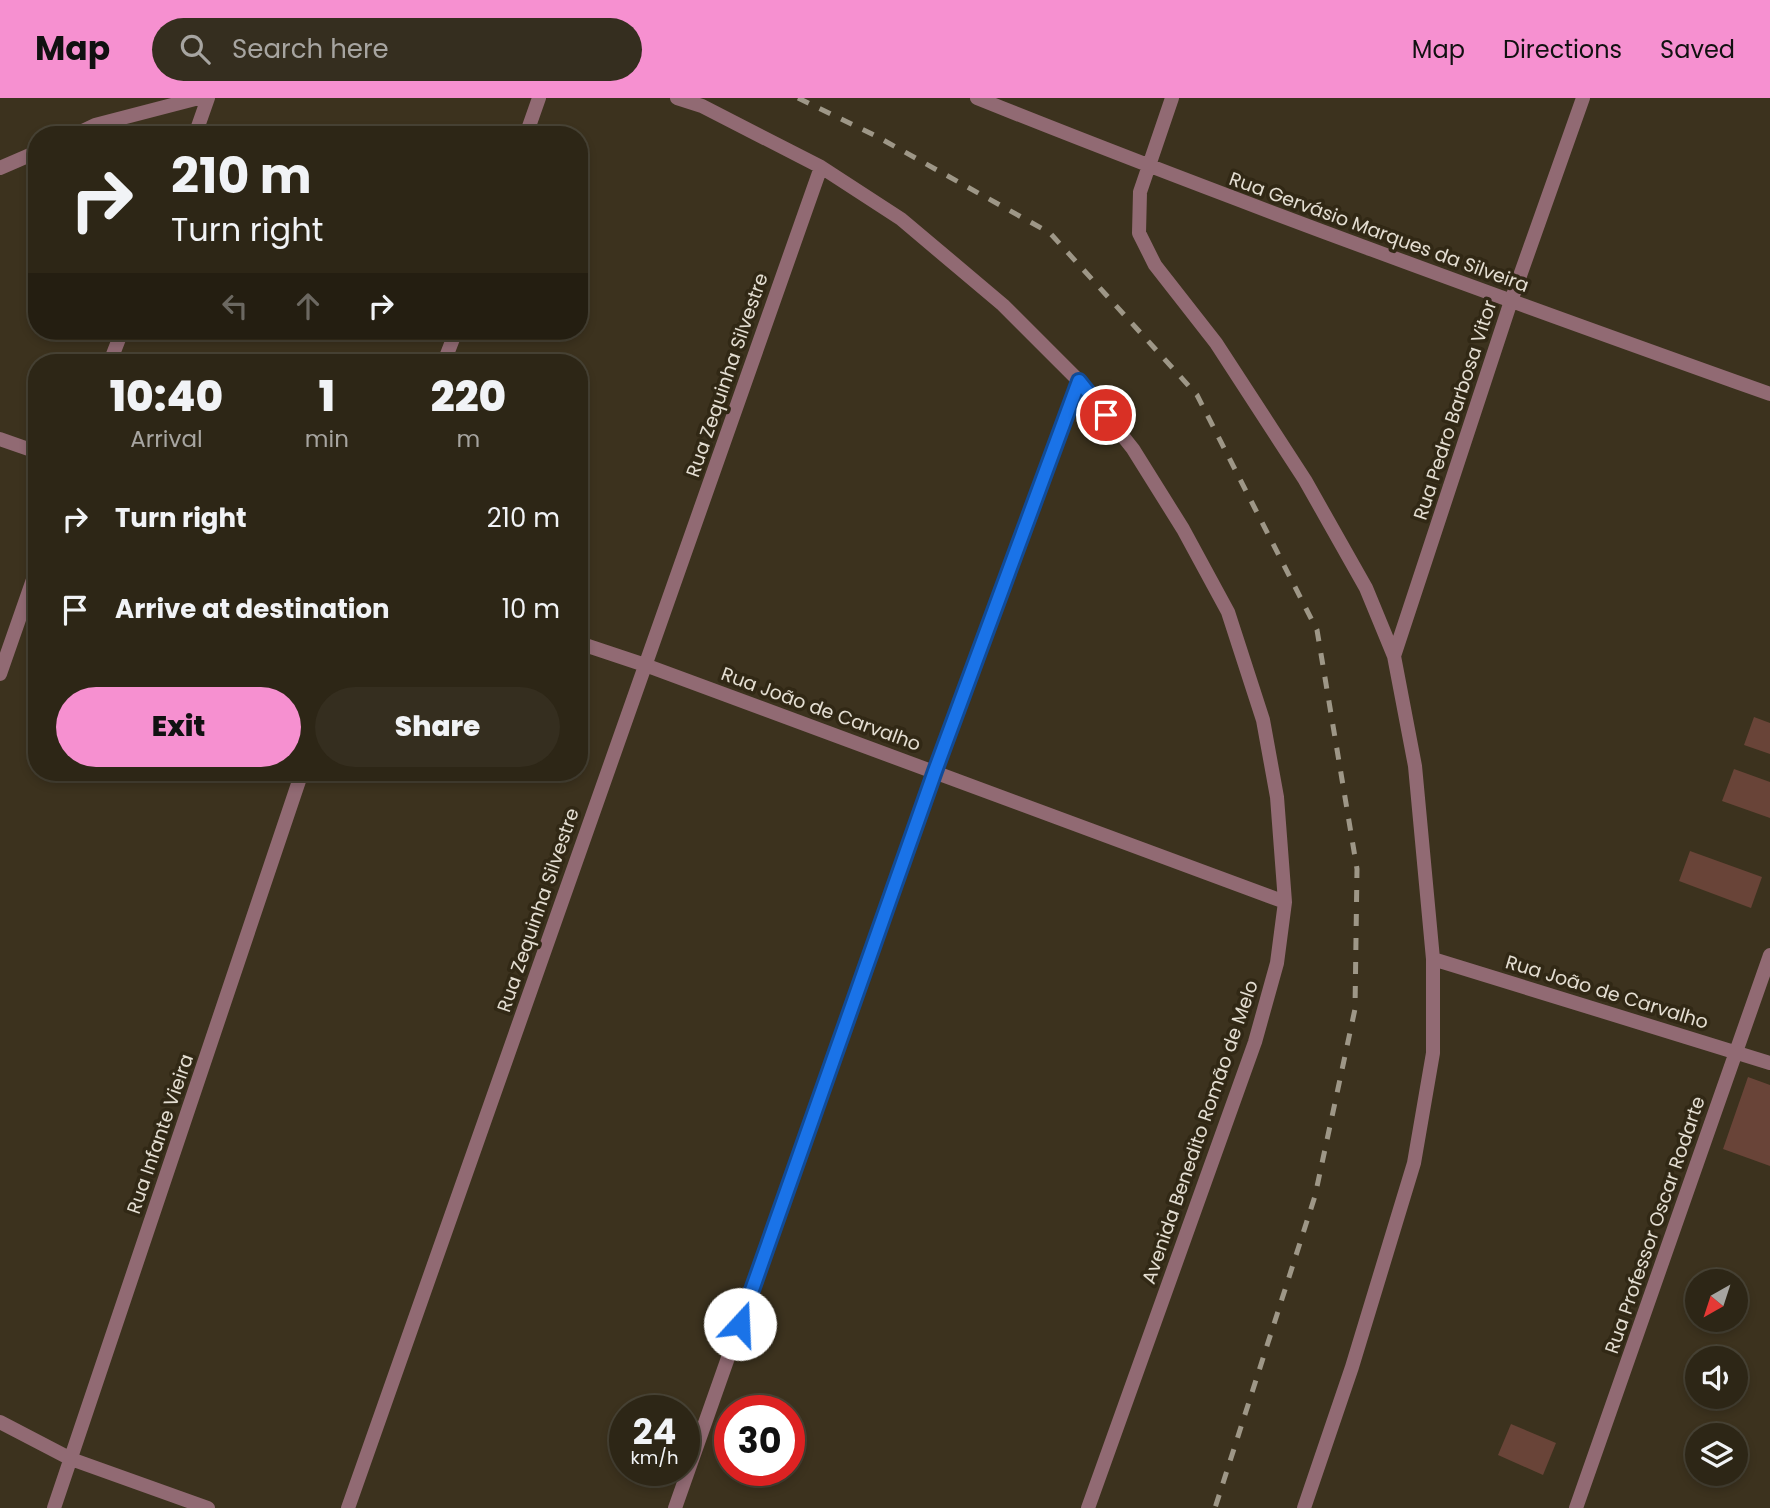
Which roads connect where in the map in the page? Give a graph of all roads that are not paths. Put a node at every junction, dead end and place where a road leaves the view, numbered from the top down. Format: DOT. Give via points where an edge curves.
graph roads {
  1 [pos="199,98"];
  2 [pos="208,98"];
  3 [pos="539,98"];
  4 [pos="677,98"];
  5 [pos="977,98"];
  6 [pos="1172,98"];
  7 [pos="1583,98"];
  8 [pos="94,126"];
  9 [pos="198,126"];
  10 [pos="529,126"];
  11 [pos="28,156"];
  12 [pos="1148,166"];
  13 [pos="821,167"];
  14 [pos="0,168"];
  15 [pos="1511,302"];
  16 [pos="1079,381"];
  17 [pos="1770,394"];
  18 [pos="0,439"];
  19 [pos="28,449"];
  20 [pos="28,594"];
  21 [pos="588,646"];
  22 [pos="1394,656"];
  23 [pos="645,665"];
  24 [pos="0,674"];
  25 [pos="935,771"];
  26 [pos="299,781"];
  27 [pos="1285,902"];
  28 [pos="1770,955"];
  29 [pos="1433,958"];
  30 [pos="1737,1051"];
  31 [pos="1770,1063"];
  32 [pos="0,1422"];
  33 [pos="71,1459"];
  34 [pos="54,1508"];
  35 [pos="208,1508"];
  36 [pos="348,1508"];
  37 [pos="675,1508"];
  38 [pos="1088,1508"];
  39 [pos="1304,1508"];
  40 [pos="1576,1508"];
  1 -- 8 [label="street"];
  2 -- 9 [label="street"];
  3 -- 10 [label="street"];
  4 -- 13 [label="street, Avenida Benedito Romão de Melo" via="702,106"];
  5 -- 12 [label="street, Rua Gervásio Marques da Silveira"];
  6 -- 12 [label="street"];
  7 -- 15 [label="street, Rua Pedro Barbosa Vitor"];
  11 -- 14 [label="street"];
  12 -- 15 [label="street, Rua Gervásio Marques da Silveira"];
  12 -- 22 [label="street" via="1140,192 1139,233 1155,265 1216,343 1306,480 1366,588"];
  13 -- 16 [label="street, Avenida Benedito Romão de Melo" via="901,219 1003,305"];
  13 -- 23 [label="street, Rua Zequinha Silvestre"];
  15 -- 17 [label="street, Rua Gervásio Marques da Silveira"];
  15 -- 22 [label="street, Rua Pedro Barbosa Vitor"];
  16 -- 25 [label="street"];
  16 -- 27 [label="street, Avenida Benedito Romão de Melo" via="1133,449 1228,612 1263,720 1277,797"];
  18 -- 19 [label="street"];
  20 -- 24 [label="street"];
  21 -- 23 [label="street, Rua João de Carvalho"];
  22 -- 29 [label="street" via="1415,766"];
  23 -- 25 [label="street, Rua João de Carvalho"];
  23 -- 36 [label="street, Rua Zequinha Silvestre"];
  25 -- 27 [label="street, Rua João de Carvalho"];
  25 -- 37 [label="street"];
  26 -- 33 [label="street, Rua Infante Vieira"];
  27 -- 38 [label="street, Avenida Benedito Romão de Melo" via="1277,963 1255,1042"];
  28 -- 30 [label="street, Rua Professor Oscar Rodarte"];
  29 -- 30 [label="street, Rua João de Carvalho"];
  29 -- 39 [label="street" via="1433,1053 1413,1163"];
  30 -- 31 [label="street, Rua João de Carvalho"];
  30 -- 40 [label="street, Rua Professor Oscar Rodarte"];
  32 -- 33 [label="street"];
  33 -- 34 [label="street, Rua Infante Vieira"];
  33 -- 35 [label="street"];
}
